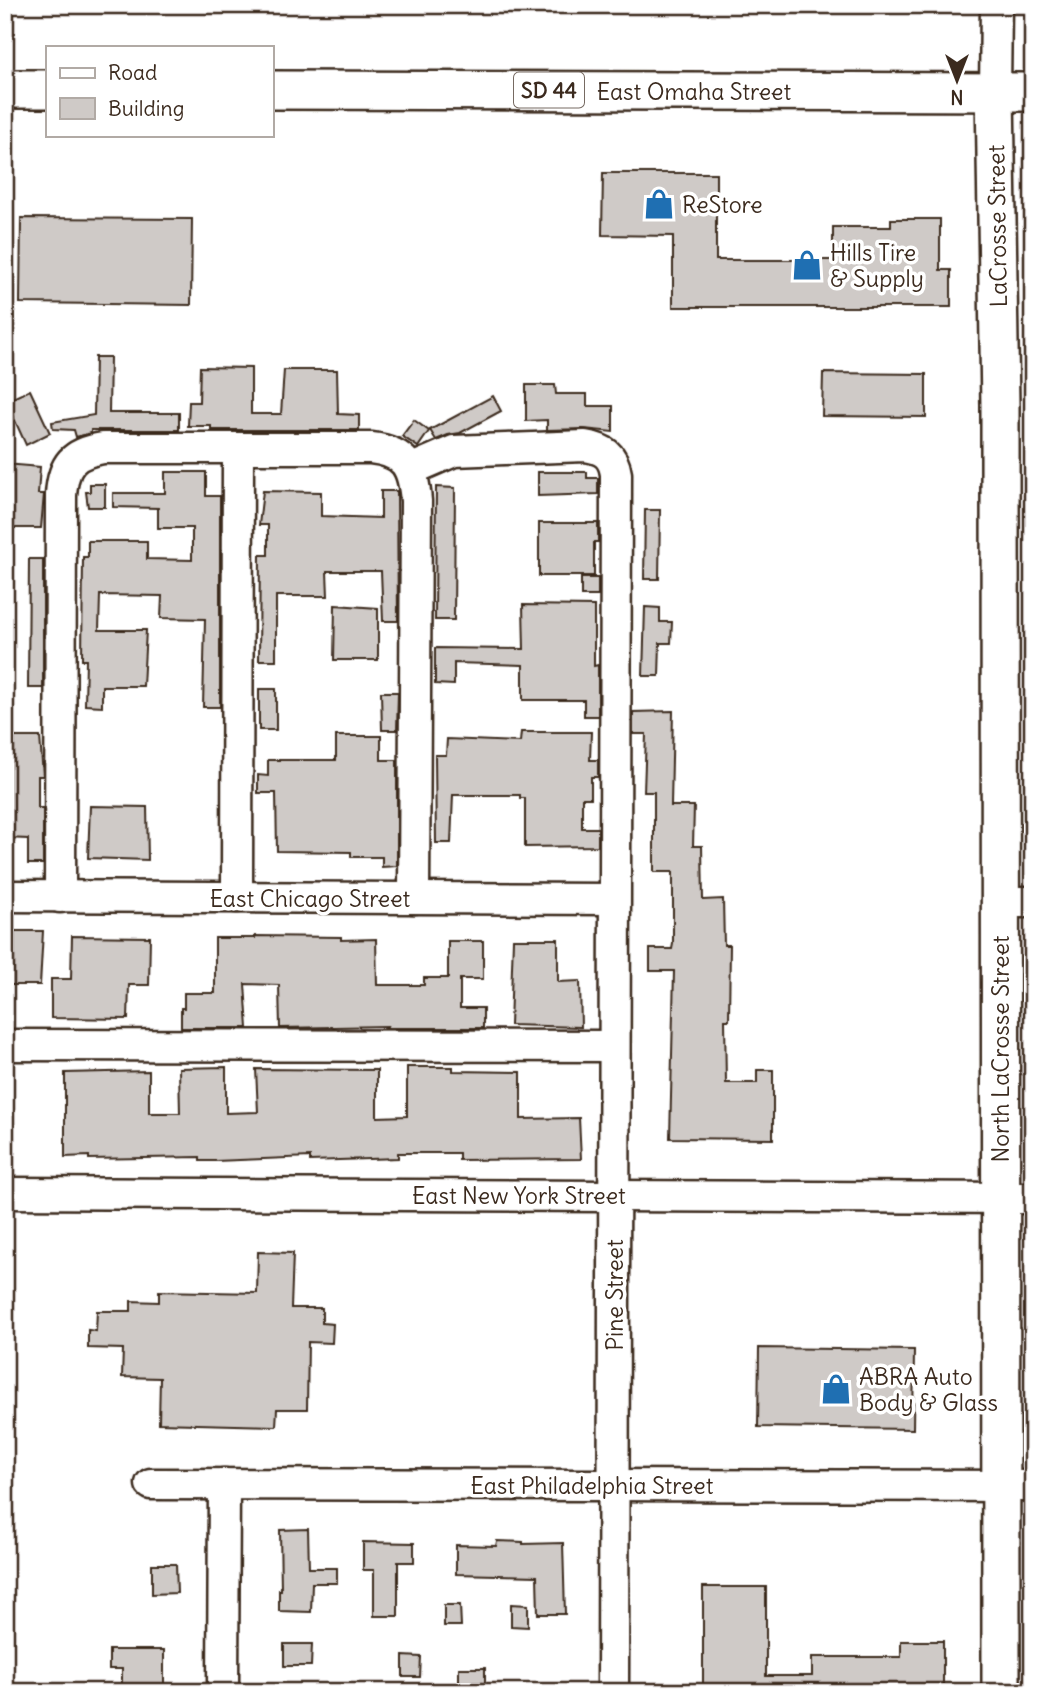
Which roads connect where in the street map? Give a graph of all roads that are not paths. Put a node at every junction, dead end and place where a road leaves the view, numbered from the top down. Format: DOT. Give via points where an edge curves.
graph roads {
  1 [pos="996,5"];
  2 [pos="5,89"];
  3 [pos="46,89"];
  4 [pos="273,90"];
  5 [pos="995,92"];
  6 [pos="1033,92"];
  7 [pos="1000,405"];
  8 [pos="238,448"];
  9 [pos="410,470"];
  10 [pos="5,896"];
  11 [pos="60,897"];
  12 [pos="237,897"];
  13 [pos="414,898"];
  14 [pos="614,899"];
  15 [pos="1016,902"];
  16 [pos="5,1045"];
  17 [pos="614,1046"];
  18 [pos="5,1193"];
  19 [pos="614,1196"];
  20 [pos="1016,1198"];
  21 [pos="151,1484"];
  22 [pos="224,1484"];
  23 [pos="613,1485"];
  24 [pos="1017,1486"];
  25 [pos="223,1692"];
  26 [pos="613,1692"];
  27 [pos="1001,1692"];
  1 -- 5 [label="street, LaCrosse Street"];
  2 -- 3 [label="main road"];
  4 -- 5 [label="main road, East Omaha Street / SD 44"];
  5 -- 6 [label="main road, East Omaha Street / SD 44"];
  5 -- 7 [label="main road, LaCrosse Street"];
  7 -- 15 [label="main road, North LaCrosse Street"];
  8 -- 9 [label="street" via="385,450 399,456"];
  8 -- 11 [label="street" via="103,448 79,455 65,471 61,495"];
  8 -- 12 [label="street"];
  9 -- 13 [label="street" via="416,501"];
  9 -- 14 [label="street, Pine Street" via="442,454 471,449 585,446 598,448 614,462"];
  10 -- 11 [label="street, East Chicago Street"];
  11 -- 12 [label="street, East Chicago Street"];
  12 -- 13 [label="street, East Chicago Street"];
  13 -- 14 [label="street, East Chicago Street"];
  14 -- 17 [label="street, Pine Street"];
  15 -- 20 [label="main road, North LaCrosse Street"];
  16 -- 17 [label="street"];
  17 -- 19 [label="street, Pine Street"];
  18 -- 19 [label="street, East New York Street"];
  19 -- 20 [label="street, East New York Street"];
  19 -- 23 [label="street, Pine Street"];
  20 -- 24 [label="main road, North LaCrosse Street"];
  21 -- 22 [label="street, East Philadelphia Street"];
  22 -- 23 [label="street, East Philadelphia Street"];
  22 -- 25 [label="street"];
  23 -- 24 [label="street, East Philadelphia Street"];
  23 -- 26 [label="street, Pine Street"];
  24 -- 27 [label="main road, North LaCrosse Street"];
}
